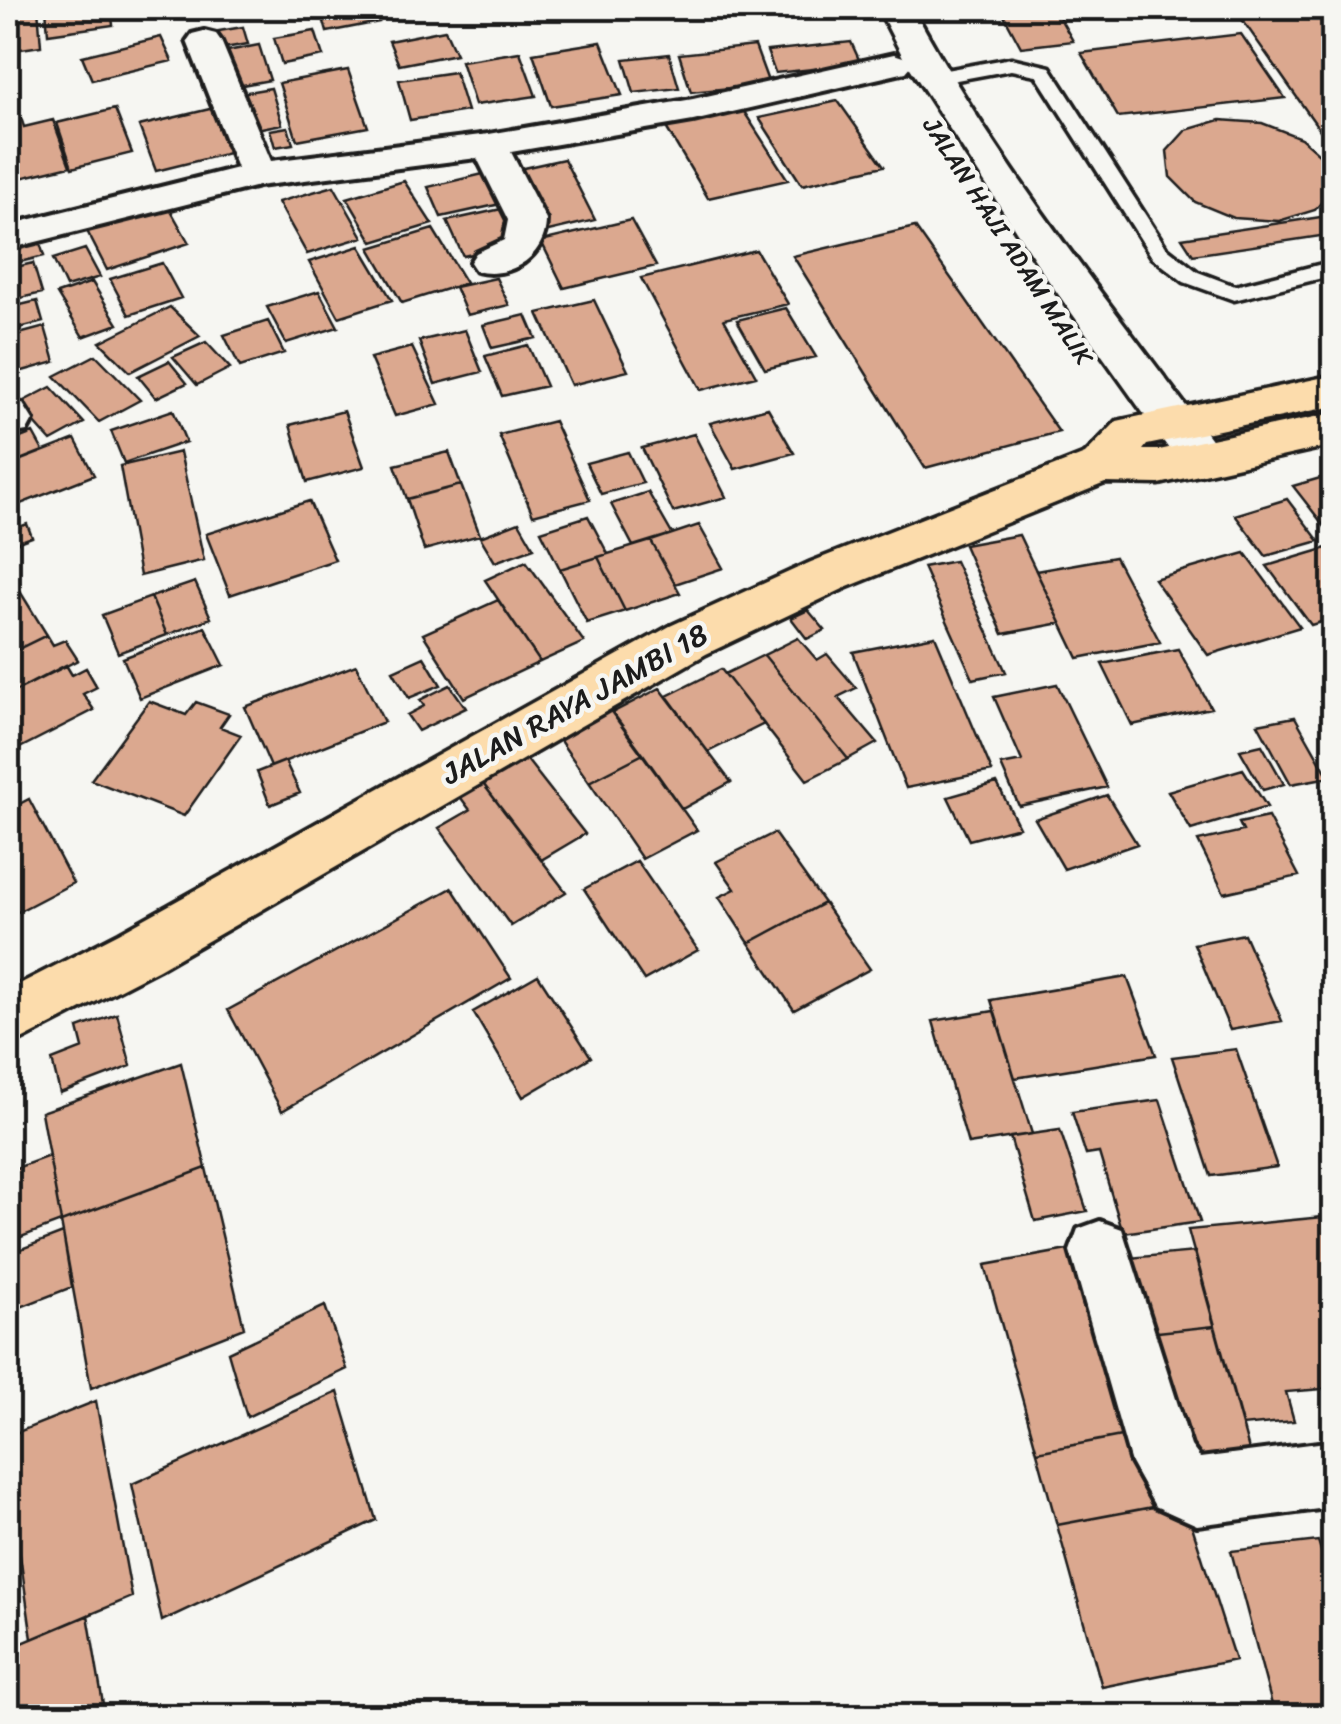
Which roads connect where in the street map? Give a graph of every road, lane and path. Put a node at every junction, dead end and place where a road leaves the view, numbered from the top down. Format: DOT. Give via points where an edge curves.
graph roads {
  1 [pos="870,8"];
  2 [pos="896,8"];
  3 [pos="204,41"];
  4 [pos="894,64"];
  5 [pos="934,78"];
  6 [pos="489,145"];
  7 [pos="258,174"];
  8 [pos="8,238"];
  9 [pos="490,262"];
  10 [pos="1334,268"];
  11 [pos="1334,390"];
  12 [pos="1334,428"];
  13 [pos="1166,445"];
  14 [pos="8,1020"];
  15 [pos="1100,1251"];
  16 [pos="1334,1474"];
  1 -- 4 [label="main road, JALAN HAJI ADAM MALIK"];
  2 -- 5 [label="main road"];
  3 -- 7 [label="street"];
  4 -- 6 [label="street" via="694,110"];
  4 -- 13 [label="main road, JALAN HAJI ADAM MALIK"];
  5 -- 10 [label="lane" via="1011,64 1043,72 1158,252 1190,277 1234,293"];
  5 -- 13 [label="main road" via="1061,267"];
  6 -- 7 [label="street"];
  6 -- 9 [label="street" via="528,220 516,253"];
  7 -- 8 [label="street"];
  11 -- 13 [label="main road"];
  12 -- 13 [label="main road"];
  13 -- 14 [label="main road, JALAN RAYA JAMBI 18" via="1029,493 688,640"];
  15 -- 16 [label="street" via="1164,1463 1178,1483 1196,1492"];
}
